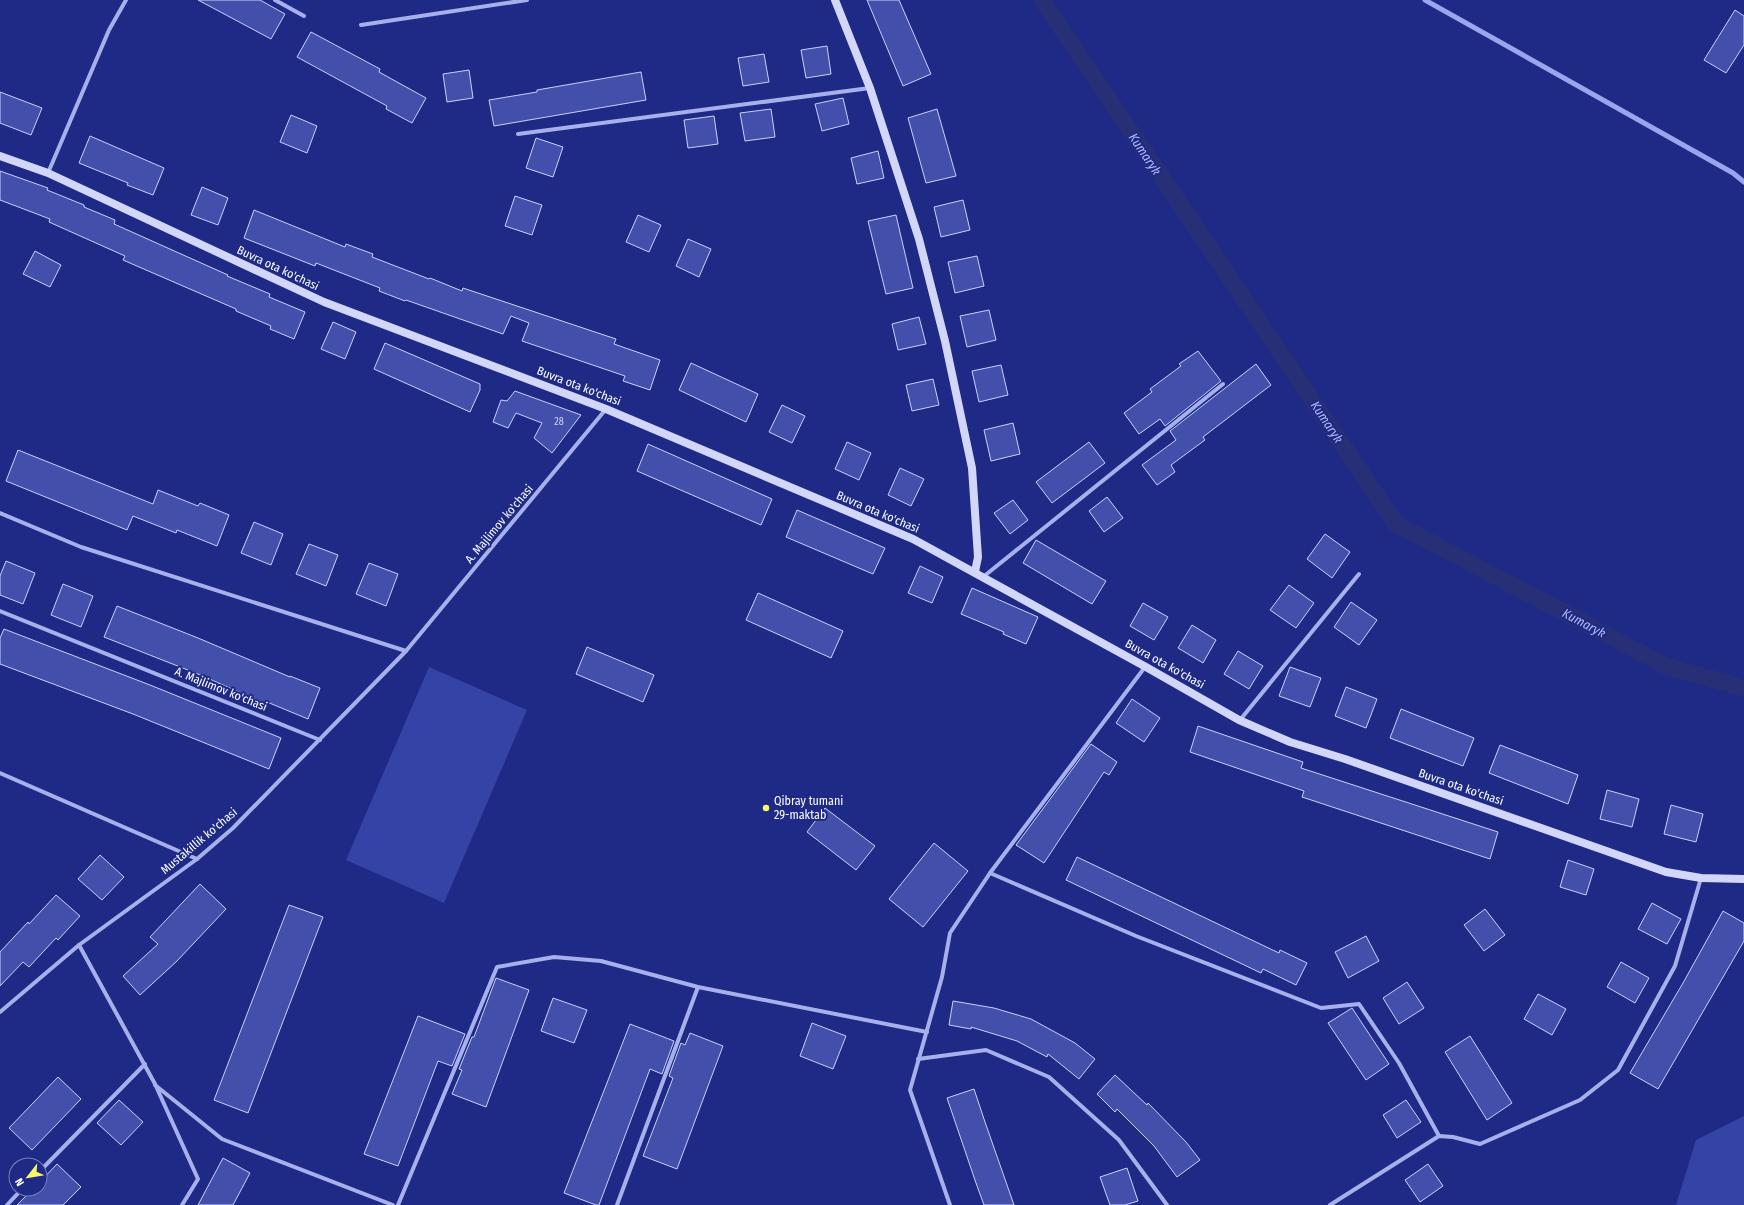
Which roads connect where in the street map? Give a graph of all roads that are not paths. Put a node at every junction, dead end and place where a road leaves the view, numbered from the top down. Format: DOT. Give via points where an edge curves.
graph roads {
  1 [pos="126,0"];
  2 [pos="275,0"];
  3 [pos="527,0"];
  4 [pos="835,0"];
  5 [pos="304,16"];
  6 [pos="361,26"];
  7 [pos="870,88"];
  8 [pos="518,134"];
  9 [pos="0,156"];
  10 [pos="48,173"];
  11 [pos="1223,384"];
  12 [pos="606,409"];
  13 [pos="0,513"];
  14 [pos="975,572"];
  15 [pos="1359,574"];
  16 [pos="983,577"];
  17 [pos="0,612"];
  18 [pos="406,651"];
  19 [pos="1146,667"];
  20 [pos="1239,720"];
  21 [pos="320,740"];
  22 [pos="0,773"];
  23 [pos="197,859"];
  24 [pos="990,873"];
  25 [pos="1701,878"];
  26 [pos="1744,879"];
  27 [pos="79,946"];
  28 [pos="698,987"];
  29 [pos="0,1012"];
  30 [pos="927,1032"];
  31 [pos="918,1059"];
  32 [pos="145,1064"];
  33 [pos="155,1084"];
  34 [pos="1439,1136"];
  35 [pos="48,1163"];
  36 [pos="14,1197"];
  37 [pos="7,1205"];
  38 [pos="182,1205"];
  39 [pos="393,1205"];
  40 [pos="398,1205"];
  41 [pos="617,1205"];
  42 [pos="950,1205"];
  43 [pos="1167,1205"];
  44 [pos="1330,1205"];
  1 -- 10 [label="street" via="109,30"];
  2 -- 5 [label="street"];
  3 -- 6 [label="street"];
  4 -- 7 [label="main road"];
  7 -- 8 [label="street"];
  7 -- 14 [label="main road" via="919,239 945,341 972,468 978,557"];
  9 -- 10 [label="main road, Buvra ota ko'chasi"];
  10 -- 12 [label="main road, Buvra ota ko'chasi" via="324,302"];
  11 -- 16 [label="street"];
  12 -- 14 [label="main road, Buvra ota ko'chasi" via="913,539"];
  12 -- 18 [label="street, A. Majlimov ko'chasi"];
  13 -- 18 [label="street" via="81,547"];
  14 -- 16 [label="main road, Buvra ota ko'chasi"];
  15 -- 20 [label="street"];
  16 -- 19 [label="main road, Buvra ota ko'chasi"];
  17 -- 21 [label="street, A. Majlimov ko'chasi"];
  18 -- 21 [label="street, A. Majlimov ko'chasi"];
  19 -- 20 [label="main road, Buvra ota ko'chasi"];
  19 -- 24 [label="street"];
  20 -- 25 [label="main road, Buvra ota ko'chasi" via="1290,742 1666,872"];
  21 -- 23 [label="street, Mustakillik ko'chasi" via="233,828"];
  22 -- 23 [label="street"];
  23 -- 27 [label="street, Mustakillik ko'chasi"];
  24 -- 30 [label="street" via="950,933 942,977"];
  24 -- 34 [label="street" via="1136,936 1315,1006 1321,1008 1359,1004 1399,1063"];
  25 -- 26 [label="main road, Buvra ota ko'chasi"];
  25 -- 34 [label="street" via="1675,966 1618,1070 1580,1100 1480,1144"];
  27 -- 29 [label="street, Mustakillik ko'chasi"];
  27 -- 32 [label="street"];
  28 -- 30 [label="street"];
  28 -- 40 [label="street" via="601,961 554,957 497,967"];
  28 -- 41 [label="street"];
  30 -- 31 [label="street"];
  31 -- 42 [label="street" via="910,1090"];
  31 -- 43 [label="street" via="986,1050 1049,1077 1119,1140"];
  32 -- 33 [label="street"];
  32 -- 35 [label="street"];
  33 -- 38 [label="street" via="198,1179"];
  33 -- 39 [label="street" via="222,1139"];
  34 -- 44 [label="street"];
  36 -- 37 [label="street"];
}
